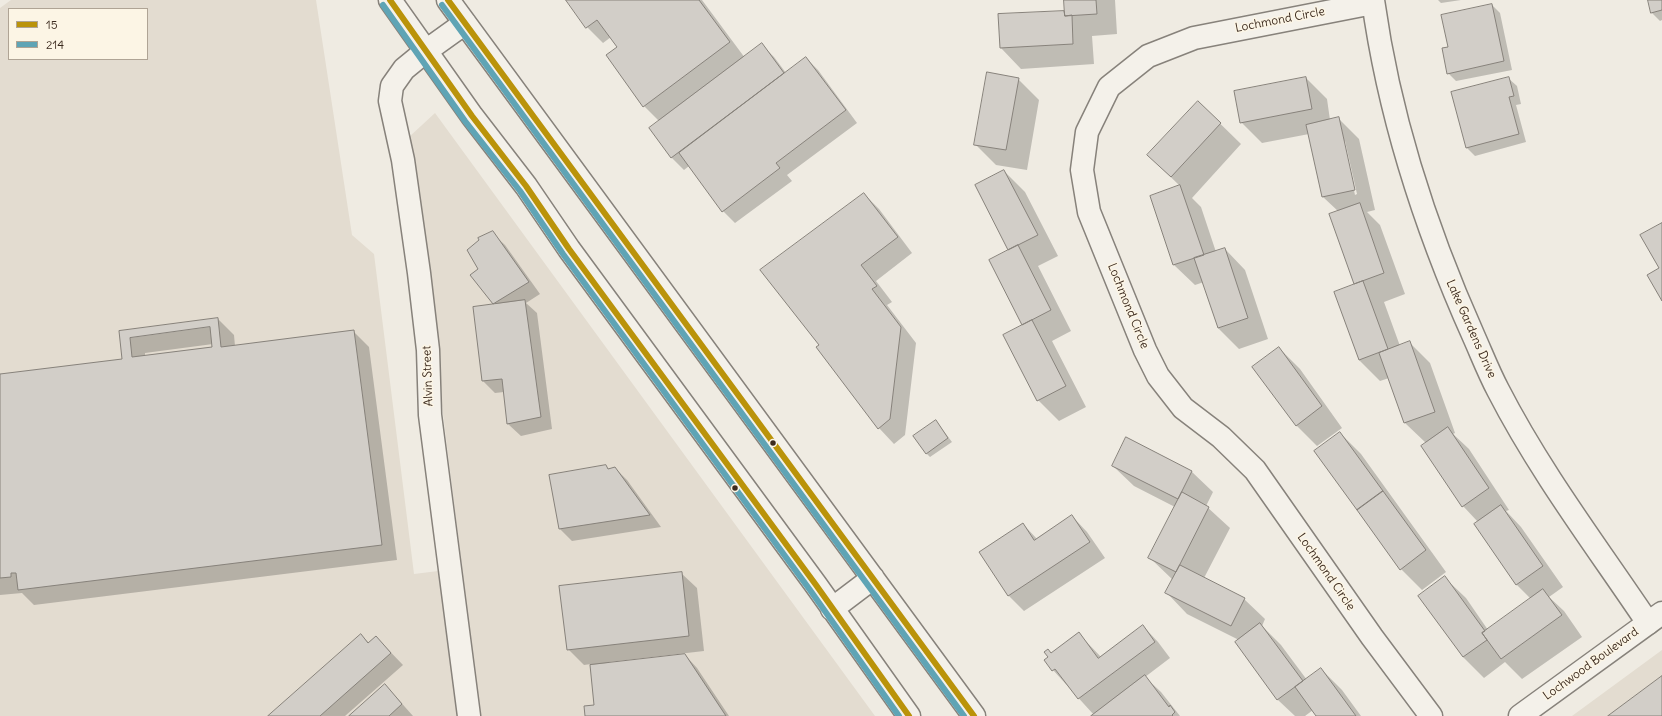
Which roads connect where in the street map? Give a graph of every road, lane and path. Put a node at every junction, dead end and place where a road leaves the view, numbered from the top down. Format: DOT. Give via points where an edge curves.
graph roads {
  1 [pos="390,0"];
  2 [pos="448,0"];
  3 [pos="1373,1"];
  4 [pos="465,23"];
  5 [pos="426,51"];
  6 [pos="873,578"];
  7 [pos="832,609"];
  8 [pos="1655,618"];
  9 [pos="470,716"];
  10 [pos="909,716"];
  11 [pos="974,716"];
  12 [pos="1431,716"];
  13 [pos="1520,716"];
  1 -- 5 [label="street"];
  2 -- 4 [label="street"];
  3 -- 8 [label="street, Lake Gardens Drive" via="1393,105 1416,187 1452,288 1498,390 1540,464"];
  3 -- 12 [label="street, Lochmond Circle" via="1194,38 1148,56 1109,87 1087,132 1082,170 1089,212 1158,376 1183,408 1221,437 1255,470 1372,637"];
  4 -- 5 [label="street, Alvin Street"];
  4 -- 6 [label="street"];
  5 -- 7 [label="street"];
  5 -- 9 [label="street, Alvin Street" via="404,69 392,86 390,101 403,160 419,273 428,350 430,415"];
  6 -- 7 [label="street"];
  6 -- 11 [label="street"];
  7 -- 10 [label="street"];
  8 -- 13 [label="street, Lochwood Boulevard"];
}
